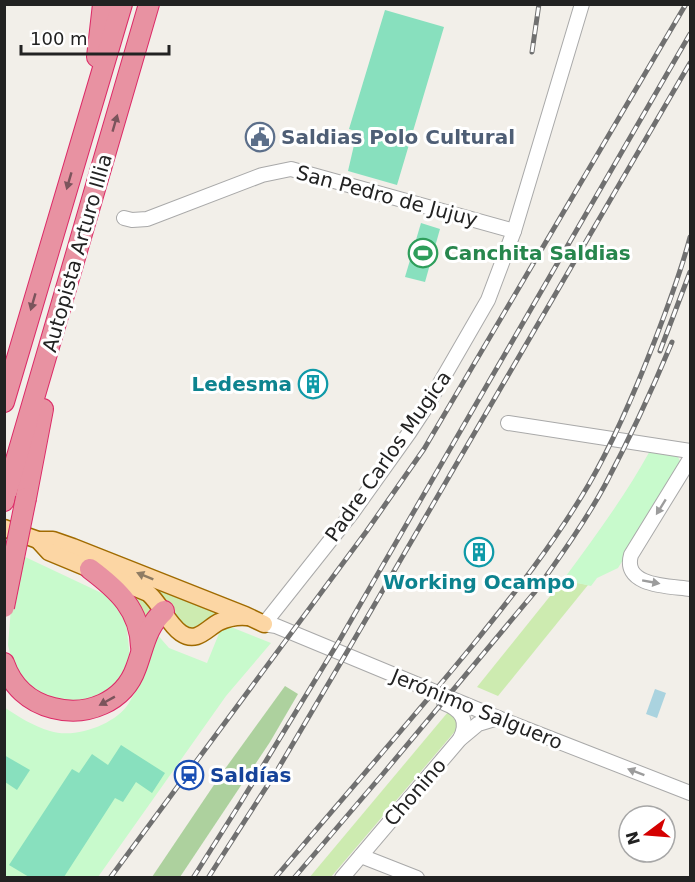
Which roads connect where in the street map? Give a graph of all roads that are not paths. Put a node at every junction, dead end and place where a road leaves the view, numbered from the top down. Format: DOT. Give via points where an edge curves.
graph roads {
  1 [pos="103,4"];
  2 [pos="122,4"];
  3 [pos="149,4"];
  4 [pos="582,4"];
  5 [pos="92,105"];
  6 [pos="124,218"];
  7 [pos="514,231"];
  8 [pos="63,300"];
  9 [pos="4,402"];
  10 [pos="508,423"];
  11 [pos="690,451"];
  12 [pos="690,459"];
  13 [pos="5,499"];
  14 [pos="4,528"];
  15 [pos="38,540"];
  16 [pos="90,569"];
  17 [pos="690,589"];
  18 [pos="199,597"];
  19 [pos="4,607"];
  20 [pos="164,611"];
  21 [pos="257,621"];
  22 [pos="210,628"];
  23 [pos="140,656"];
  24 [pos="4,663"];
  25 [pos="498,718"];
  26 [pos="460,739"];
  27 [pos="690,793"];
  28 [pos="361,856"];
  29 [pos="342,878"];
  30 [pos="417,878"];
  1 -- 5 [label="highway"];
  2 -- 5 [label="highway, Autopista Arturo Illia"];
  8 -- 3 [label="highway, Autopista Arturo Illia, one-way"];
  4 -- 7 [label="street, Padre Carlos Mugica"];
  5 -- 9 [label="highway, Autopista Arturo Illia, one-way"];
  6 -- 7 [label="street, San Pedro de Jujuy" via="147,219 262,175 291,169"];
  7 -- 21 [label="street, Padre Carlos Mugica" via="488,300 428,404 352,513"];
  8 -- 13 [label="highway, Autopista Arturo Illia"];
  8 -- 19 [label="highway, bridge"];
  10 -- 11 [label="street"];
  12 -- 17 [label="street, one-way" via="630,561 631,570 640,580"];
  14 -- 15 [label="main road, Jerónimo Salguero"];
  15 -- 16 [label="main road, Jerónimo Salguero" via="49,552"];
  18 -- 15 [label="main road, Jerónimo Salguero, one-way" via="73,547"];
  16 -- 20 [label="main road, Jerónimo Salguero" via="148,593"];
  16 -- 23 [label="highway" via="129,604 139,631"];
  18 -- 20 [label="main road"];
  18 -- 21 [label="main road, Jerónimo Salguero"];
  18 -- 22 [label="main road" via="207,606"];
  20 -- 22 [label="main road, Jerónimo Salguero" via="187,636 200,635"];
  20 -- 23 [label="highway" via="151,626"];
  21 -- 22 [label="main road, Jerónimo Salguero" via="227,619"];
  21 -- 25 [label="street, Jerónimo Salguero"];
  21 -- 26 [label="street, Jerónimo Salguero" via="273,633 456,708 465,725"];
  23 -- 24 [label="highway, one-way" via="122,691 104,704 77,711 50,708 29,698 14,683"];
  25 -- 26 [label="street, Chonino" via="478,724"];
  27 -- 25 [label="street, Jerónimo Salguero, one-way"];
  26 -- 28 [label="street, Chonino"];
  28 -- 29 [label="street, Chonino"];
  28 -- 30 [label="street"];
}
